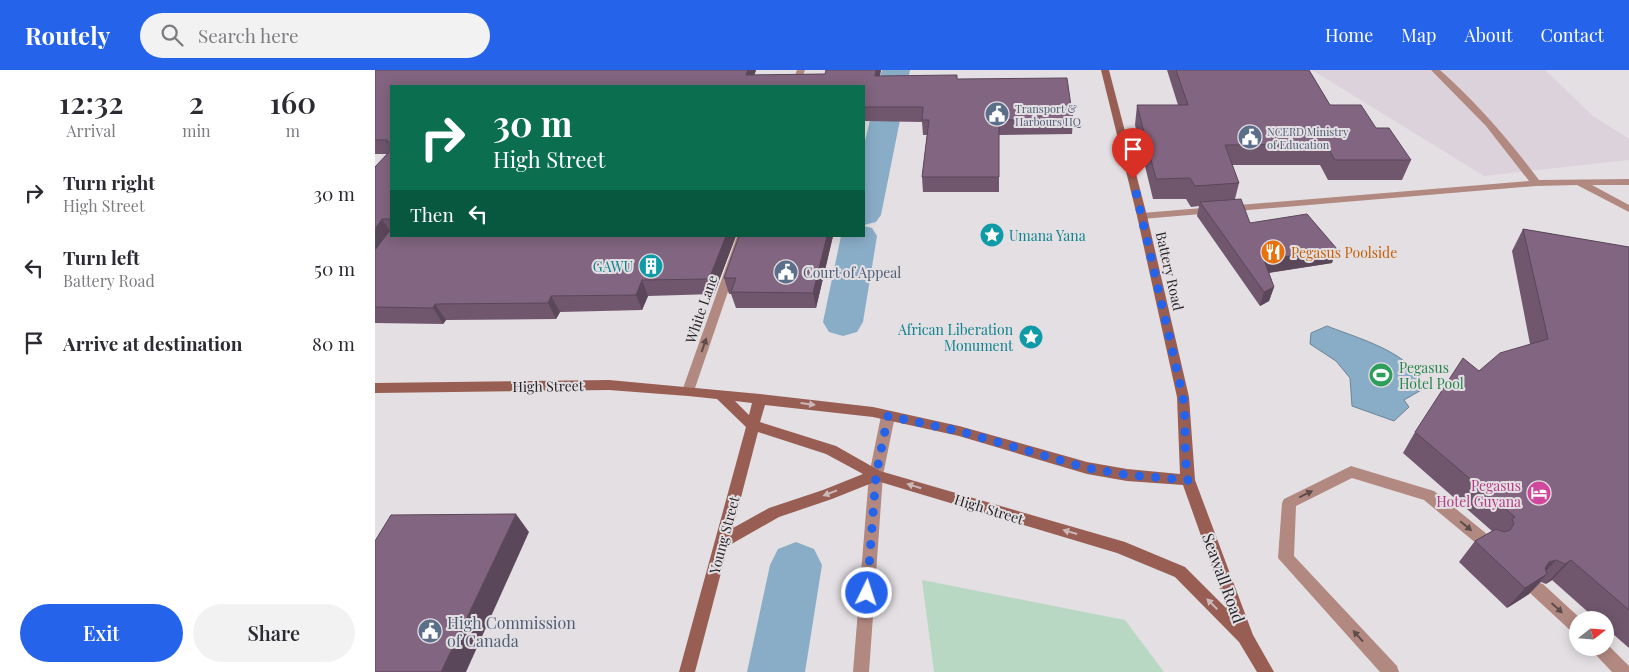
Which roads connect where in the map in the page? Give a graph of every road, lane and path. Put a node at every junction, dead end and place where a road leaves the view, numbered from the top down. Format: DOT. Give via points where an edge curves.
graph roads {
  1 [pos="801,70"];
  2 [pos="1105,70"];
  3 [pos="1435,70"];
  4 [pos="795,85"];
  5 [pos="1578,182"];
  6 [pos="1629,182"];
  7 [pos="1536,184"];
  8 [pos="1629,209"];
  9 [pos="1142,216"];
  10 [pos="742,237"];
  11 [pos="375,388"];
  12 [pos="688,391"];
  13 [pos="721,395"];
  14 [pos="760,399"];
  15 [pos="888,416"];
  16 [pos="753,425"];
  17 [pos="876,475"];
  18 [pos="1188,480"];
  19 [pos="722,542"];
  20 [pos="1488,544"];
  21 [pos="1537,589"];
  22 [pos="1569,619"];
  23 [pos="1246,639"];
  24 [pos="1608,656"];
  25 [pos="1610,656"];
  26 [pos="687,672"];
  27 [pos="861,672"];
  28 [pos="1266,672"];
  29 [pos="1391,672"];
  30 [pos="1623,672"];
  31 [pos="1629,672"];
  1 -- 4 [label="street"];
  2 -- 9 [label="street, Battery Road"];
  3 -- 7 [label="street" via="1459,92"];
  5 -- 6 [label="street"];
  5 -- 7 [label="street"];
  5 -- 8 [label="street"];
  7 -- 9 [label="street"];
  9 -- 18 [label="street, Battery Road" via="1183,397"];
  12 -- 10 [label="street, White Lane, one-way"];
  11 -- 12 [label="street, High Street" via="609,385"];
  12 -- 13 [label="street, High Street"];
  13 -- 14 [label="street, High Street"];
  13 -- 16 [label="street, High Street"];
  14 -- 15 [label="street, High Street, one-way"];
  14 -- 16 [label="street, Young Street"];
  15 -- 17 [label="street"];
  15 -- 18 [label="street, High Street" via="959,431 1087,468"];
  16 -- 17 [label="street, High Street" via="831,450"];
  16 -- 19 [label="street, Young Street"];
  17 -- 19 [label="street, one-way" via="774,512"];
  23 -- 17 [label="street, High Street, one-way" via="1180,572 1120,547"];
  17 -- 27 [label="street"];
  18 -- 23 [label="street, Seawall Road"];
  19 -- 26 [label="street, Young Street"];
  29 -- 20 [label="street, one-way" via="1286,558 1289,503 1351,472 1429,496"];
  21 -- 22 [label="street, one-way"];
  23 -- 28 [label="street, Seawall Road"];
  24 -- 30 [label="street"];
  25 -- 31 [label="street"];
}
